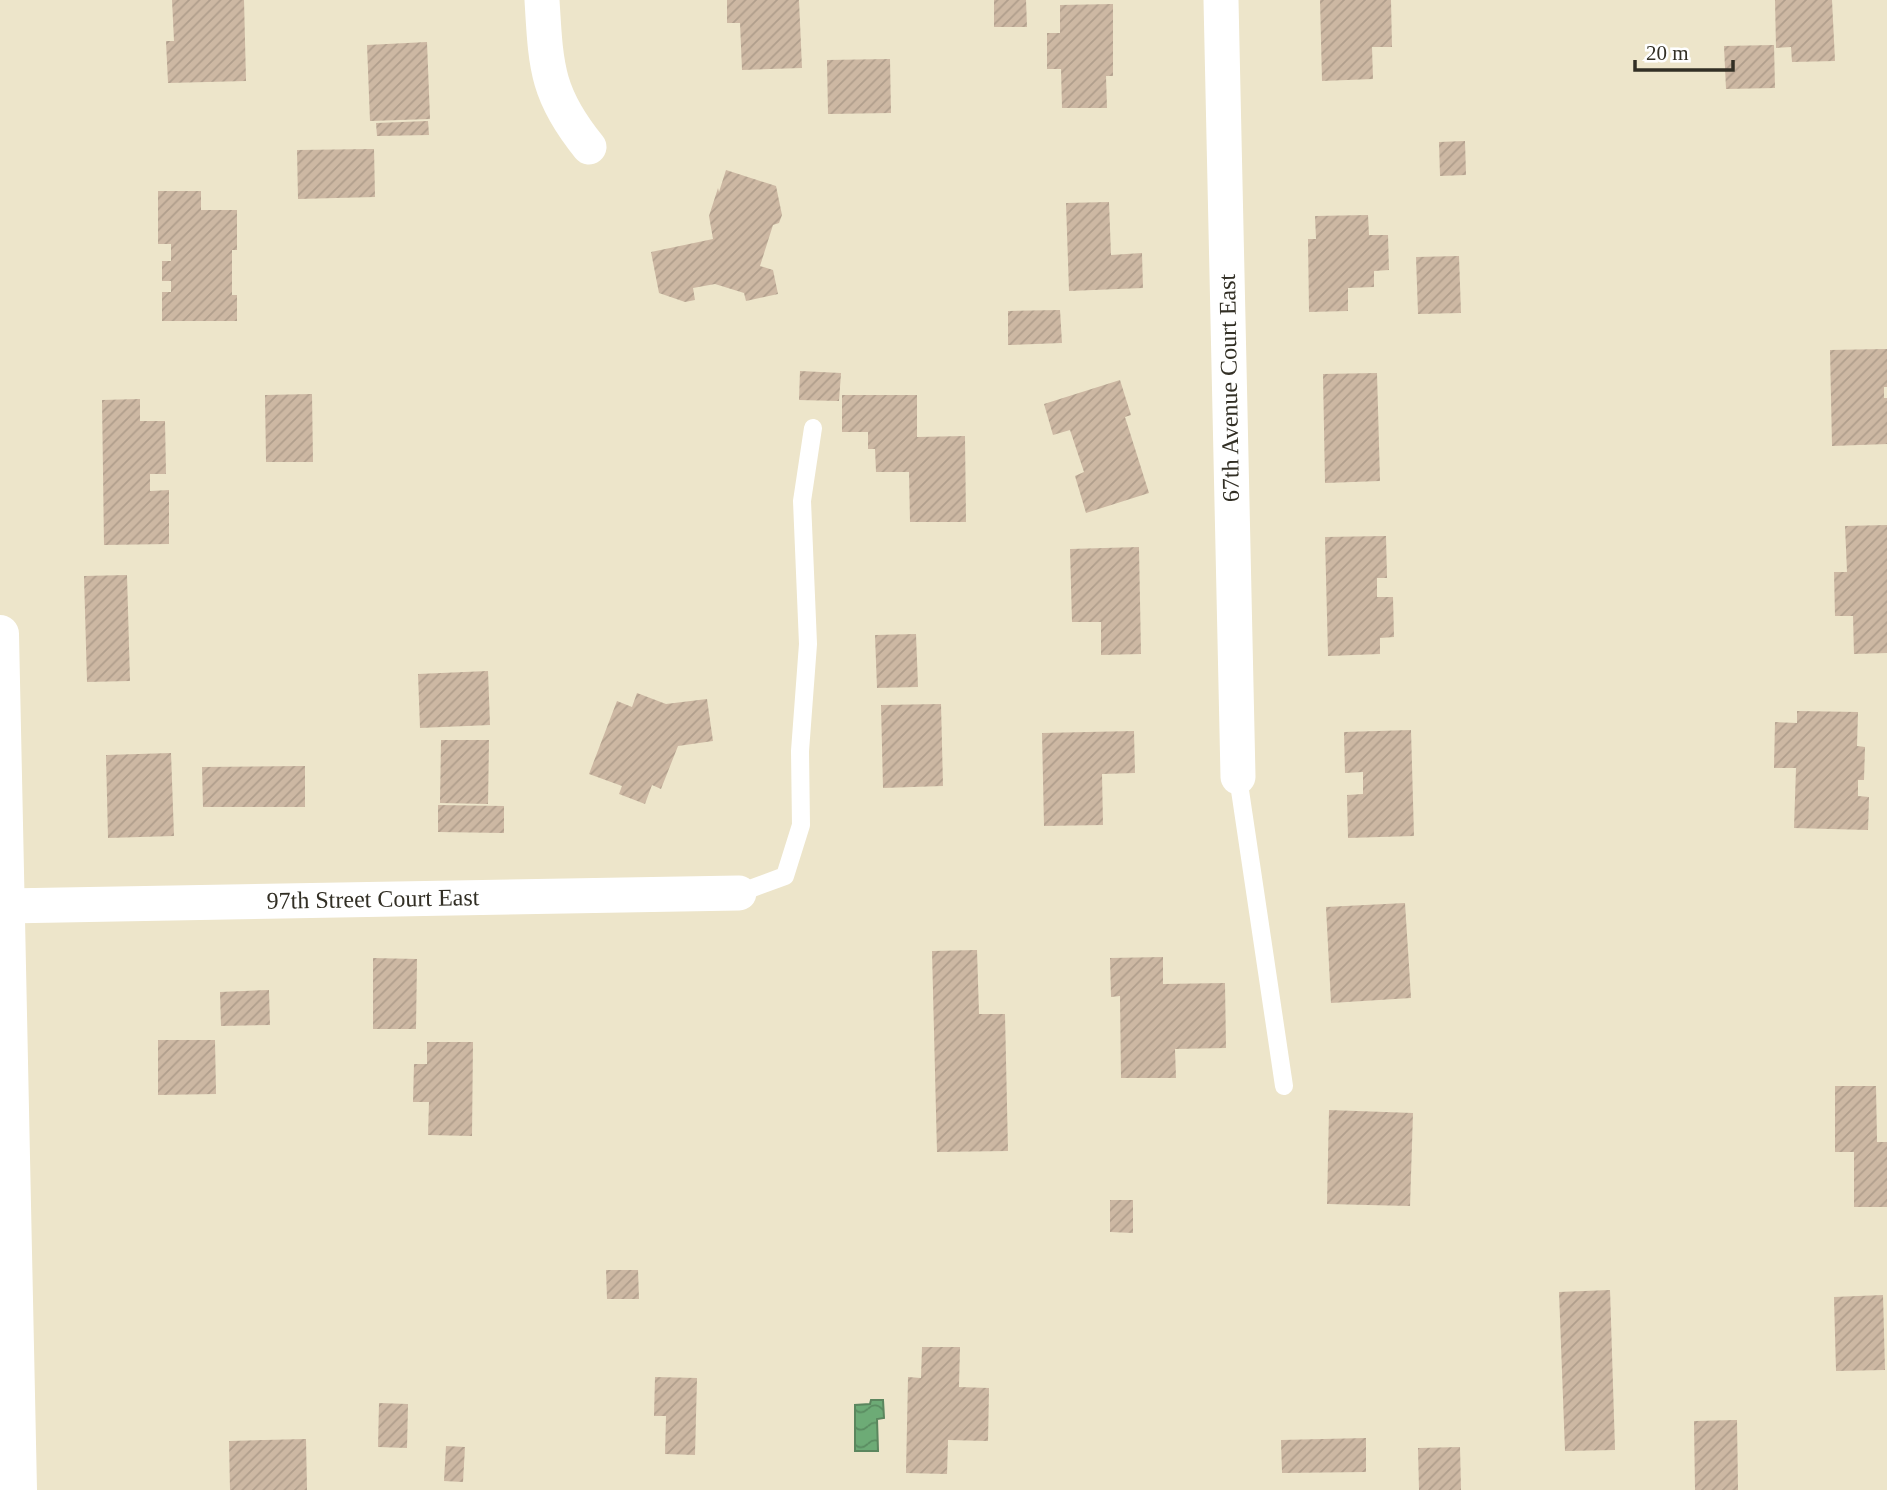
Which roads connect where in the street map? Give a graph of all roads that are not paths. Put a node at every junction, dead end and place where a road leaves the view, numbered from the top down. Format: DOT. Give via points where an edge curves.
graph roads {
  1 [pos="542,0"];
  2 [pos="1221,0"];
  3 [pos="589,147"];
  4 [pos="813,428"];
  5 [pos="0,634"];
  6 [pos="1,715"];
  7 [pos="1238,777"];
  8 [pos="739,893"];
  9 [pos="6,906"];
  10 [pos="1284,1086"];
  11 [pos="18,1490"];
  1 -- 3 [label="street" via="553,89"];
  2 -- 7 [label="street, 67th Avenue Court East"];
  4 -- 8 [label="lane" via="802,501 808,643 800,751 801,825 785,876"];
  5 -- 6 [label="street"];
  6 -- 9 [label="street"];
  7 -- 10 [label="lane"];
  8 -- 9 [label="street, 97th Street Court East"];
  9 -- 11 [label="street"];
}
